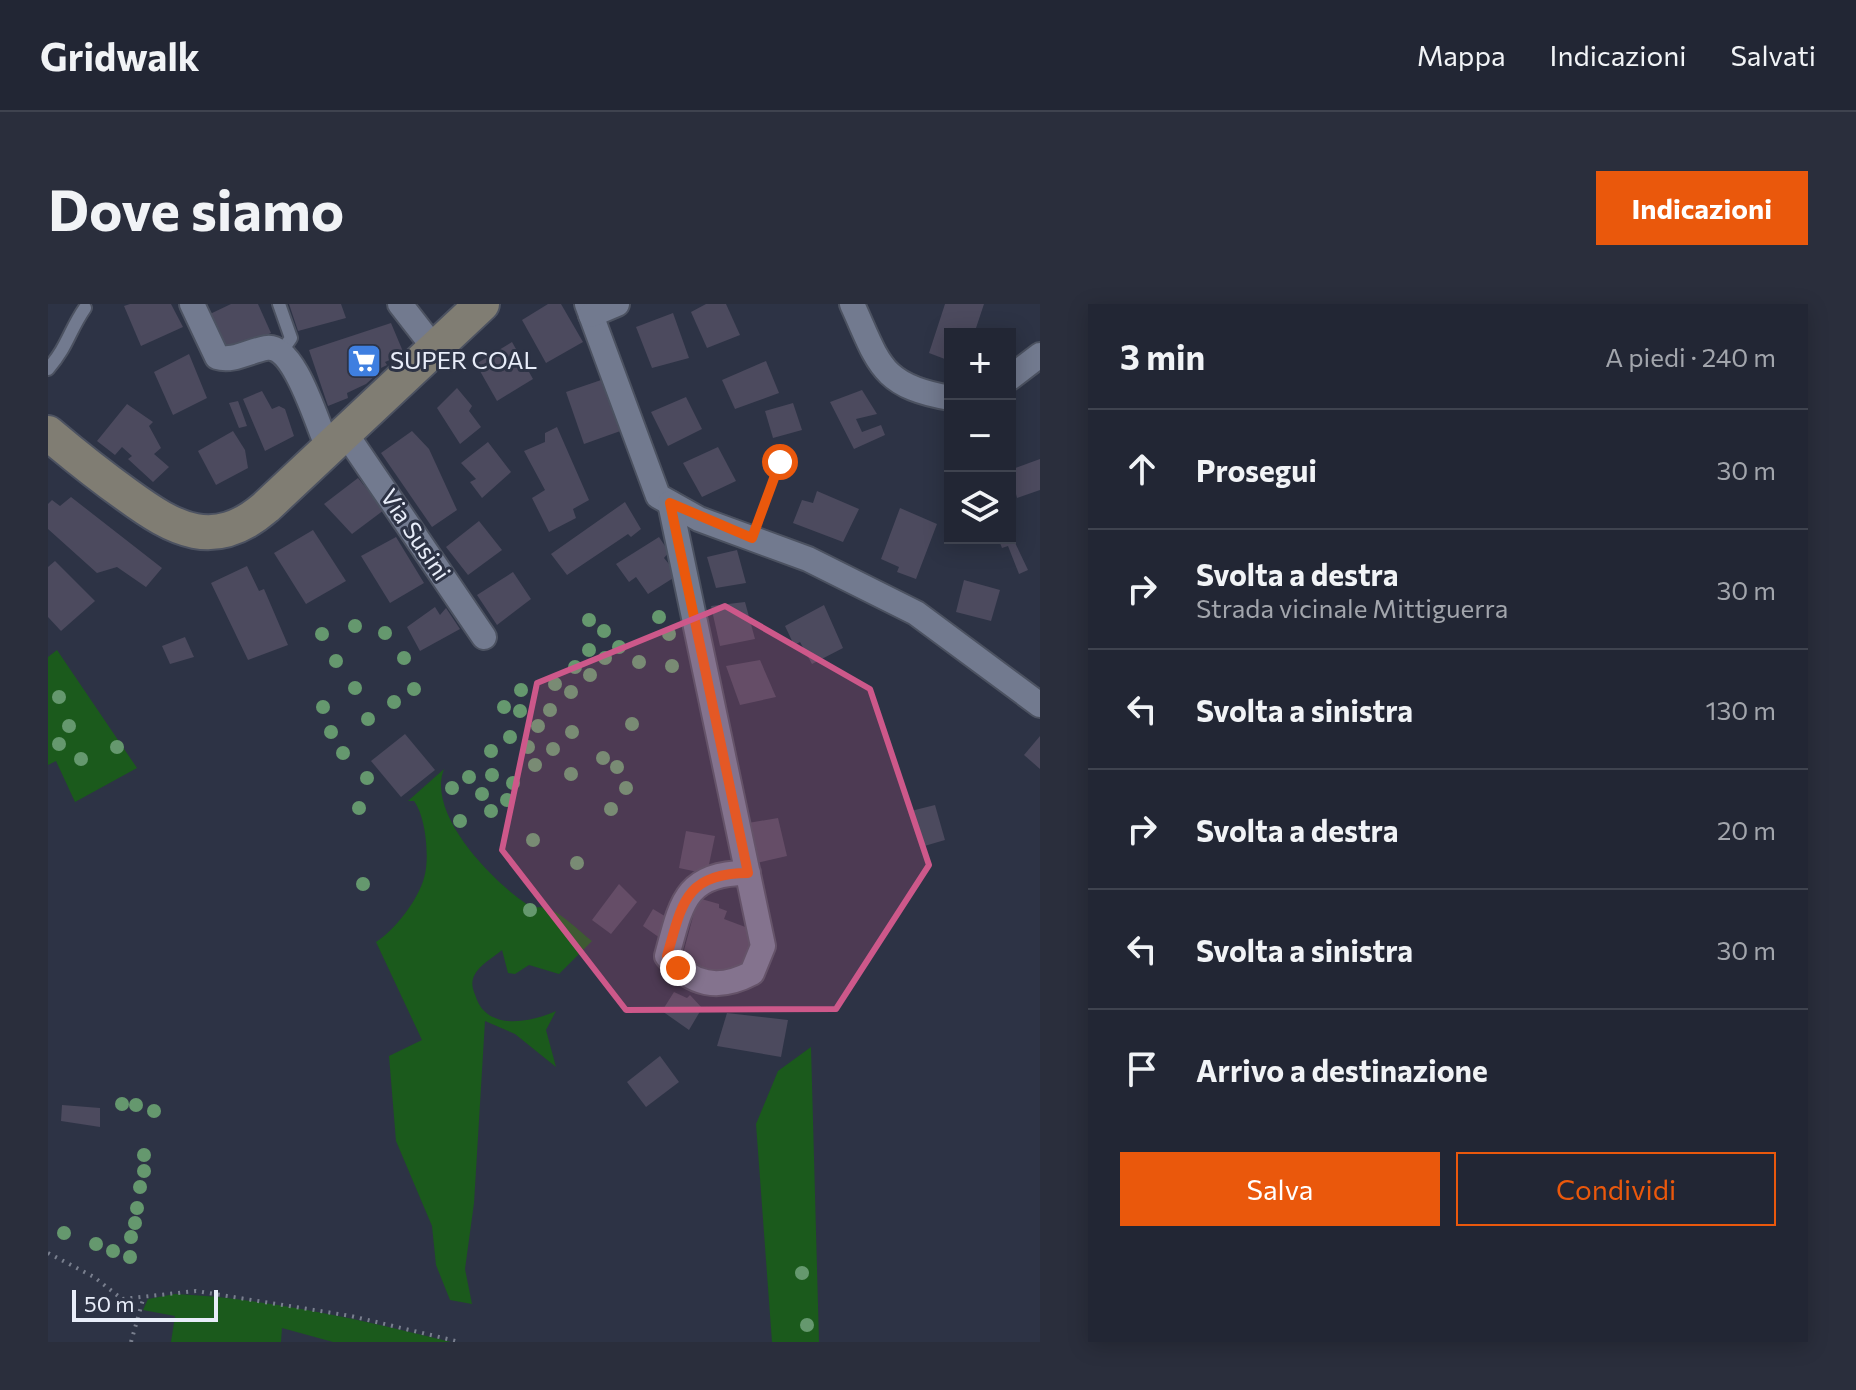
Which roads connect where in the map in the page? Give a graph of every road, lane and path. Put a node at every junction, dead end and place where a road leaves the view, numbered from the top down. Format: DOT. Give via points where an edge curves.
graph roads {
  1 [pos="192,304"];
  2 [pos="279,304"];
  3 [pos="400,304"];
  4 [pos="482,304"];
  5 [pos="617,304"];
  6 [pos="852,304"];
  7 [pos="85,308"];
  8 [pos="589,309"];
  9 [pos="435,349"];
  10 [pos="282,351"];
  11 [pos="1040,355"];
  12 [pos="48,369"];
  13 [pos="1016,373"];
  14 [pos="944,397"];
  15 [pos="48,433"];
  16 [pos="339,440"];
  17 [pos="780,462"];
  18 [pos="670,503"];
  19 [pos="752,538"];
  20 [pos="484,637"];
  21 [pos="1040,705"];
  22 [pos="748,873"];
  23 [pos="48,1253"];
  24 [pos="144,1296"];
  25 [pos="131,1342"];
  26 [pos="460,1342"];
  1 -- 10 [label="street" via="217,357 270,347"];
  2 -- 10 [label="lane" via="291,338"];
  3 -- 9 [label="street"];
  4 -- 9 [label="street"];
  5 -- 8 [label="street"];
  6 -- 14 [label="street" via="891,379"];
  7 -- 12 [label="lane" via="72,326 68,346"];
  8 -- 18 [label="street" via="658,496"];
  9 -- 16 [label="street"];
  10 -- 16 [label="street, Via Susini" via="324,438"];
  11 -- 13 [label="street"];
  15 -- 16 [label="street" via="163,520 205,533 252,519"];
  16 -- 20 [label="street, Via Susini"];
  17 -- 19 [label="path"];
  18 -- 19 [label="street"];
  18 -- 22 [label="street"];
  19 -- 21 [label="street" via="808,559 916,613"];
  22 -- 22 [label="street" via="763,946 759,964 734,983 696,981 667,956 681,905 705,879"];
  23 -- 24 [label="path" via="122,1299"];
  24 -- 25 [label="path"];
  24 -- 26 [label="path" via="196,1291 351,1316"];
}
